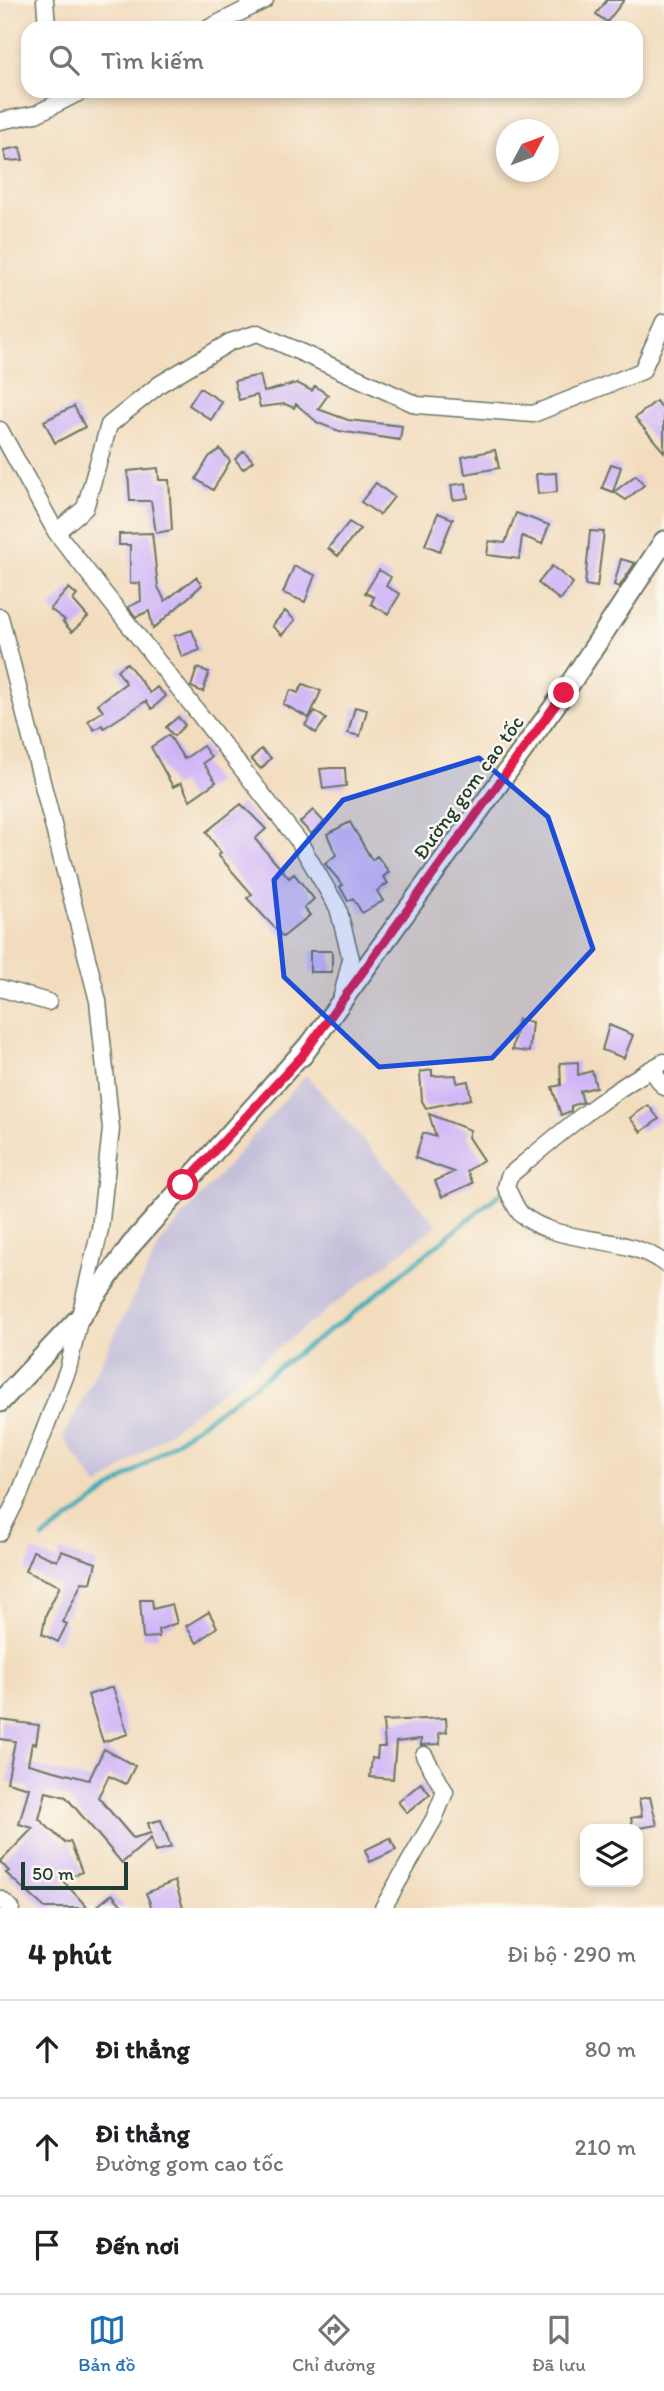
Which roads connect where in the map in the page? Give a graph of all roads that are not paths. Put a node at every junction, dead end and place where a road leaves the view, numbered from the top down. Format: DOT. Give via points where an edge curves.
graph roads {
  1 [pos="45,0"];
  2 [pos="265,0"];
  3 [pos="46,21"];
  4 [pos="223,21"];
  5 [pos="51,99"];
  6 [pos="0,121"];
  7 [pos="664,322"];
  8 [pos="0,430"];
  9 [pos="56,532"];
  10 [pos="664,541"];
  11 [pos="0,617"];
  12 [pos="0,988"];
  13 [pos="342,999"];
  14 [pos="48,1002"];
  15 [pos="302,1056"];
  16 [pos="657,1066"];
  17 [pos="664,1087"];
  18 [pos="664,1263"];
  19 [pos="80,1317"];
  20 [pos="0,1402"];
  21 [pos="0,1533"];
  22 [pos="424,1755"];
  23 [pos="0,1899"];
  24 [pos="11,1908"];
  25 [pos="383,1908"];
  1 -- 3 [label="street"];
  2 -- 4 [label="street"];
  5 -- 6 [label="street" via="36,114"];
  7 -- 9 [label="street" via="642,371 533,414 417,405 258,333 230,342 160,384 109,425 85,508"];
  8 -- 9 [label="street"];
  9 -- 13 [label="street" via="298,840 338,908 351,959"];
  10 -- 15 [label="main road, Đường gom cao tốc" via="564,693"];
  11 -- 19 [label="street" via="98,1001 111,1129 100,1229"];
  12 -- 14 [label="street"];
  13 -- 15 [label="main road"];
  15 -- 19 [label="main road" via="131,1245"];
  16 -- 17 [label="street"];
  16 -- 18 [label="street" via="570,1126 509,1176 506,1187 521,1214 563,1233 648,1251"];
  19 -- 20 [label="main road"];
  19 -- 21 [label="street" via="68,1369"];
  22 -- 25 [label="street" via="445,1792"];
  23 -- 24 [label="street"];
}
